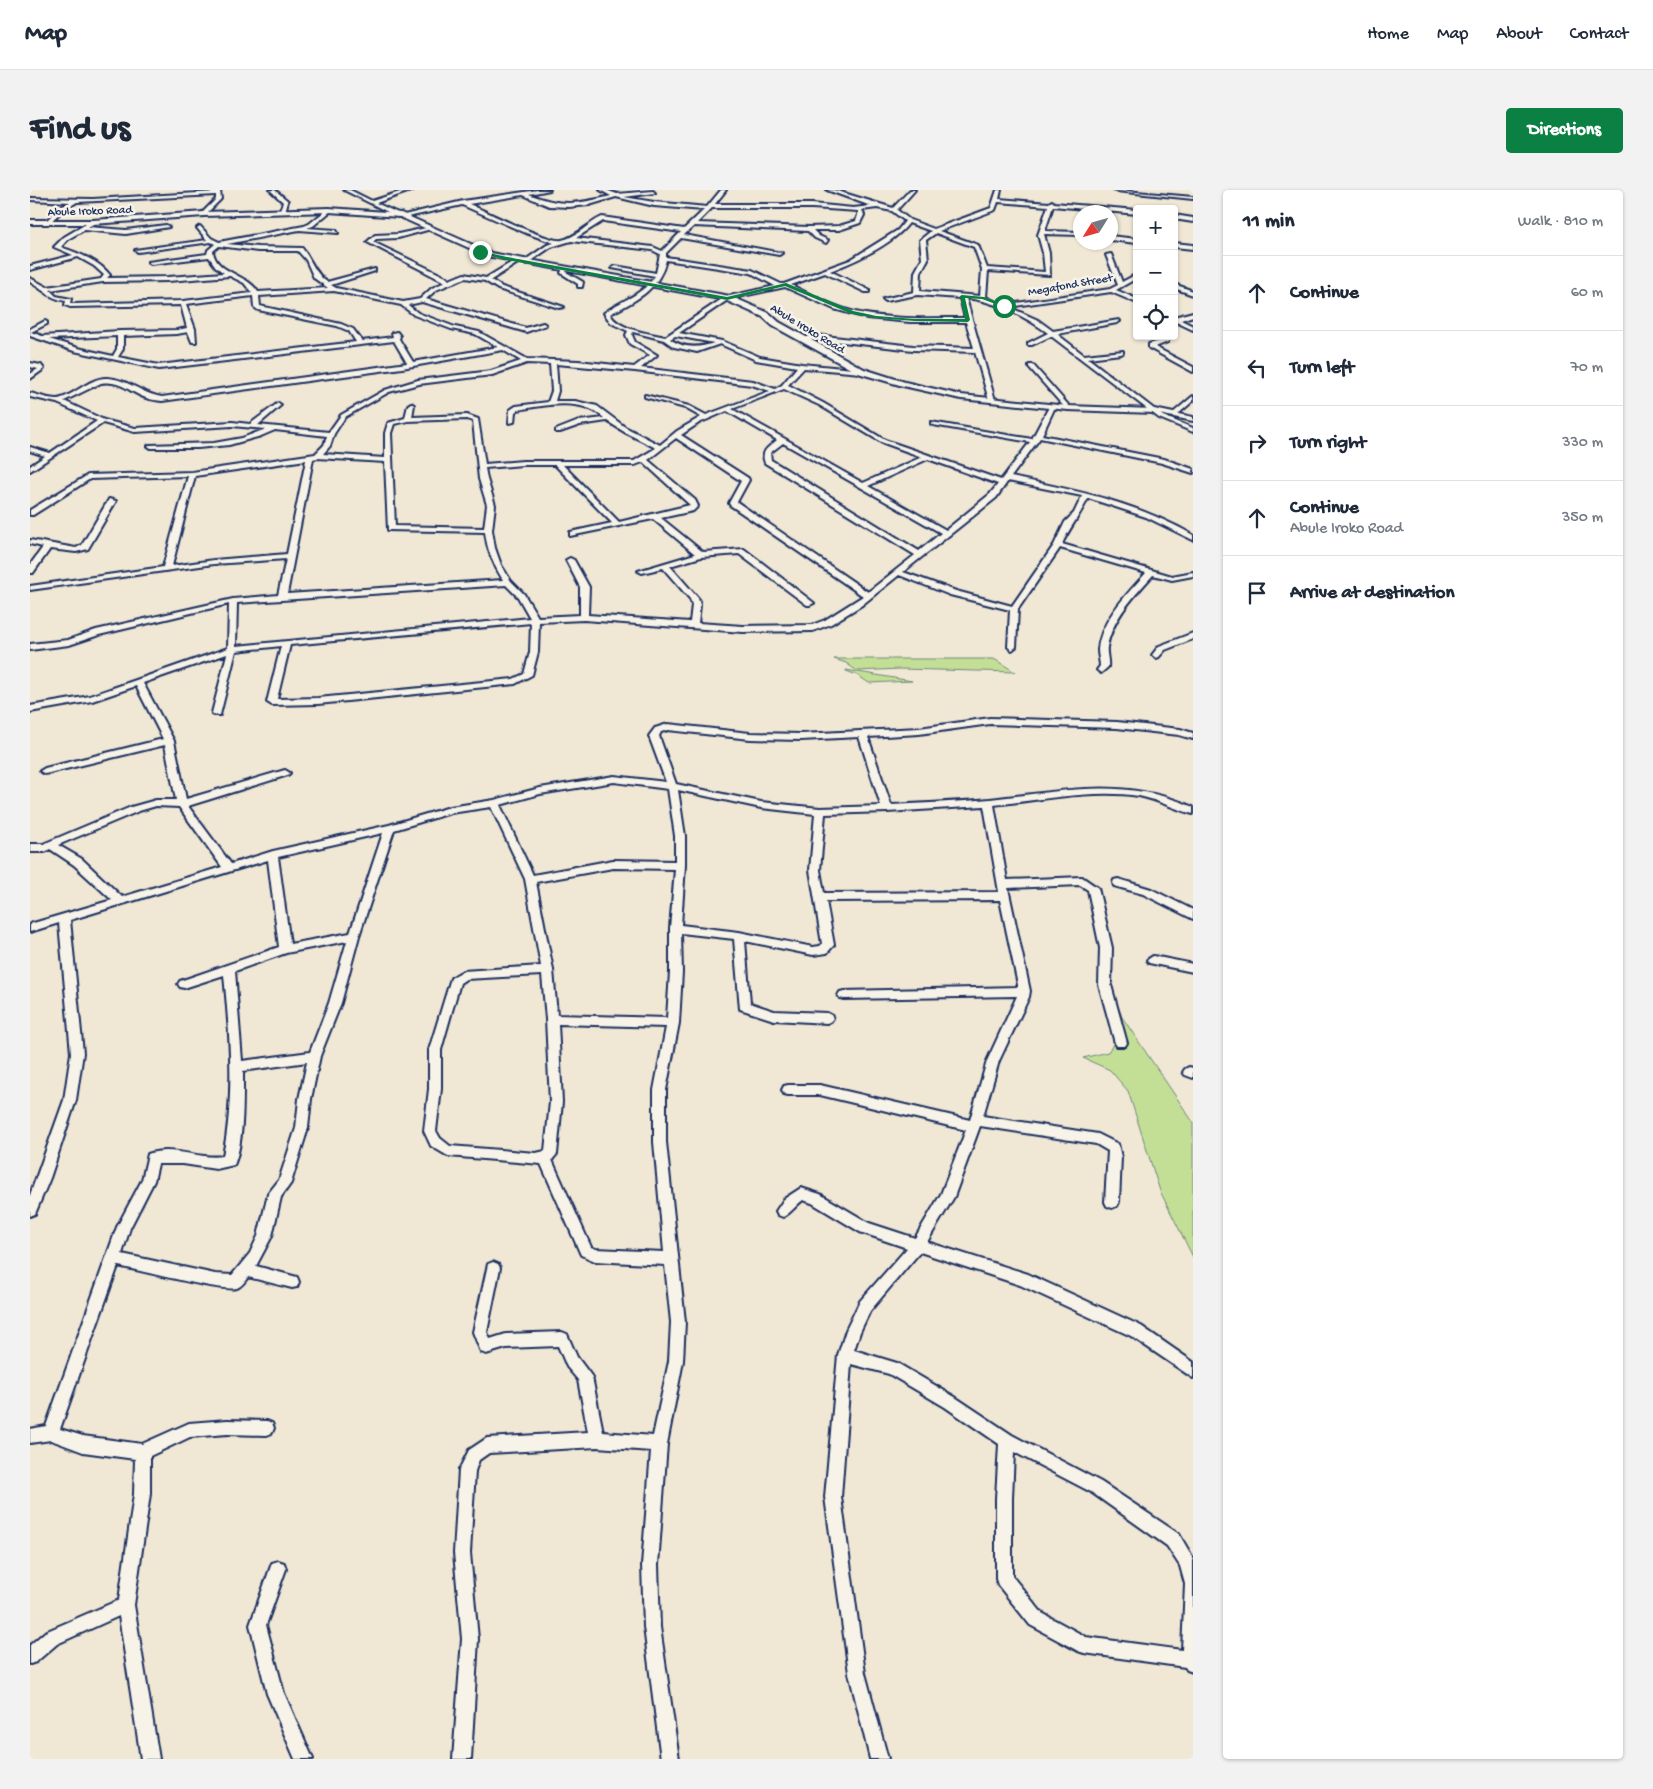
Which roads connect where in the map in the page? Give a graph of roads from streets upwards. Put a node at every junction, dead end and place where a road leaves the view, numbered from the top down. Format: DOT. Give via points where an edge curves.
graph roads {
  1 [pos="272,190"];
  2 [pos="346,190"];
  3 [pos="411,190"];
  4 [pos="548,190"];
  5 [pos="602,190"];
  6 [pos="630,190"];
  7 [pos="724,190"];
  8 [pos="829,190"];
  9 [pos="911,190"];
  10 [pos="999,190"];
  11 [pos="1116,190"];
  12 [pos="218,191"];
  13 [pos="653,192"];
  14 [pos="523,194"];
  15 [pos="637,194"];
  16 [pos="615,196"];
  17 [pos="1193,198"];
  18 [pos="30,199"];
  19 [pos="77,200"];
  20 [pos="997,200"];
  21 [pos="373,202"];
  22 [pos="463,203"];
  23 [pos="1052,204"];
  24 [pos="877,206"];
  25 [pos="710,208"];
  26 [pos="329,210"];
  27 [pos="860,210"];
  28 [pos="894,210"];
  29 [pos="283,211"];
  30 [pos="1133,212"];
  31 [pos="204,214"];
  32 [pos="401,216"];
  33 [pos="1178,218"];
  34 [pos="1193,220"];
  35 [pos="908,221"];
  36 [pos="30,222"];
  37 [pos="48,222"];
  38 [pos="93,222"];
  39 [pos="691,224"];
  40 [pos="166,227"];
  41 [pos="83,228"];
  42 [pos="200,228"];
  43 [pos="297,228"];
  44 [pos="429,228"];
  45 [pos="809,229"];
  46 [pos="936,230"];
  47 [pos="336,232"];
  48 [pos="1042,232"];
  49 [pos="682,234"];
  50 [pos="1073,234"];
  51 [pos="571,239"];
  52 [pos="1118,239"];
  53 [pos="210,240"];
  54 [pos="826,241"];
  55 [pos="1133,241"];
  56 [pos="557,242"];
  57 [pos="218,244"];
  58 [pos="1178,245"];
  59 [pos="1193,247"];
  60 [pos="138,250"];
  61 [pos="779,253"];
  62 [pos="80,255"];
  63 [pos="210,255"];
  64 [pos="663,255"];
  65 [pos="1109,255"];
  66 [pos="522,261"];
  67 [pos="151,262"];
  68 [pos="217,266"];
  69 [pos="30,268"];
  70 [pos="615,268"];
  71 [pos="565,269"];
  72 [pos="985,269"];
  73 [pos="373,270"];
  74 [pos="826,272"];
  75 [pos="230,274"];
  76 [pos="206,275"];
  77 [pos="658,275"];
  78 [pos="1133,278"];
  79 [pos="30,280"];
  80 [pos="103,280"];
  81 [pos="446,280"];
  82 [pos="487,280"];
  83 [pos="327,284"];
  84 [pos="653,285"];
  85 [pos="782,285"];
  86 [pos="580,286"];
  87 [pos="1121,286"];
  88 [pos="1178,287"];
  89 [pos="46,289"];
  90 [pos="334,289"];
  91 [pos="867,290"];
  92 [pos="1112,290"];
  93 [pos="917,293"];
  94 [pos="1193,293"];
  95 [pos="257,295"];
  96 [pos="962,296"];
  97 [pos="727,298"];
  98 [pos="983,298"];
  99 [pos="886,299"];
  100 [pos="1133,299"];
  101 [pos="422,300"];
  102 [pos="183,303"];
  103 [pos="403,304"];
  104 [pos="1004,306"];
  105 [pos="561,307"];
  106 [pos="1193,314"];
  107 [pos="1178,318"];
  108 [pos="968,320"];
  109 [pos="1178,320"];
  110 [pos="1117,321"];
  111 [pos="45,323"];
  112 [pos="543,325"];
  113 [pos="1193,328"];
  114 [pos="192,329"];
  115 [pos="631,330"];
  116 [pos="30,332"];
  117 [pos="120,333"];
  118 [pos="1052,333"];
  119 [pos="676,334"];
  120 [pos="42,337"];
  121 [pos="801,339"];
  122 [pos="666,340"];
  123 [pos="194,341"];
  124 [pos="720,342"];
  125 [pos="1166,342"];
  126 [pos="360,343"];
  127 [pos="1030,344"];
  128 [pos="505,348"];
  129 [pos="978,350"];
  130 [pos="1121,352"];
  131 [pos="115,357"];
  132 [pos="1082,357"];
  133 [pos="526,361"];
  134 [pos="553,362"];
  135 [pos="410,364"];
  136 [pos="30,365"];
  137 [pos="802,366"];
  138 [pos="1031,366"];
  139 [pos="635,369"];
  140 [pos="861,370"];
  141 [pos="1193,370"];
  142 [pos="30,377"];
  143 [pos="784,386"];
  144 [pos="776,391"];
  145 [pos="30,395"];
  146 [pos="647,396"];
  147 [pos="1193,398"];
  148 [pos="992,400"];
  149 [pos="59,401"];
  150 [pos="551,404"];
  151 [pos="278,405"];
  152 [pos="411,405"];
  153 [pos="1052,406"];
  154 [pos="1068,408"];
  155 [pos="728,409"];
  156 [pos="1154,411"];
  157 [pos="1175,414"];
  158 [pos="706,417"];
  159 [pos="1193,418"];
  160 [pos="408,419"];
  161 [pos="609,419"];
  162 [pos="102,421"];
  163 [pos="511,422"];
  164 [pos="933,423"];
  165 [pos="252,426"];
  166 [pos="273,428"];
  167 [pos="1193,430"];
  168 [pos="558,431"];
  169 [pos="331,434"];
  170 [pos="676,435"];
  171 [pos="1036,439"];
  172 [pos="783,440"];
  173 [pos="151,446"];
  174 [pos="661,448"];
  175 [pos="30,449"];
  176 [pos="50,455"];
  177 [pos="314,457"];
  178 [pos="928,457"];
  179 [pos="389,460"];
  180 [pos="644,460"];
  181 [pos="558,464"];
  182 [pos="483,466"];
  183 [pos="30,469"];
  184 [pos="1193,471"];
  185 [pos="192,474"];
  186 [pos="1004,481"];
  187 [pos="863,486"];
  188 [pos="1086,495"];
  189 [pos="30,501"];
  190 [pos="112,501"];
  191 [pos="44,504"];
  192 [pos="30,513"];
  193 [pos="654,516"];
  194 [pos="617,524"];
  195 [pos="488,530"];
  196 [pos="946,533"];
  197 [pos="573,534"];
  198 [pos="1193,538"];
  199 [pos="30,542"];
  200 [pos="1058,545"];
  201 [pos="48,546"];
  202 [pos="919,554"];
  203 [pos="701,555"];
  204 [pos="289,556"];
  205 [pos="570,560"];
  206 [pos="666,566"];
  207 [pos="167,568"];
  208 [pos="30,571"];
  209 [pos="642,571"];
  210 [pos="897,572"];
  211 [pos="1151,572"];
  212 [pos="1193,574"];
  213 [pos="508,582"];
  214 [pos="30,588"];
  215 [pos="868,596"];
  216 [pos="282,597"];
  217 [pos="233,601"];
  218 [pos="810,603"];
  219 [pos="1014,609"];
  220 [pos="584,617"];
  221 [pos="535,620"];
  222 [pos="694,625"];
  223 [pos="1193,636"];
  224 [pos="286,644"];
  225 [pos="1012,647"];
  226 [pos="30,648"];
  227 [pos="232,649"];
  228 [pos="1156,655"];
  229 [pos="1101,670"];
  230 [pos="139,683"];
  231 [pos="30,709"];
  232 [pos="217,713"];
  233 [pos="863,734"];
  234 [pos="1193,736"];
  235 [pos="169,740"];
  236 [pos="45,771"];
  237 [pos="285,773"];
  238 [pos="672,786"];
  239 [pos="989,802"];
  240 [pos="494,803"];
  241 [pos="182,804"];
  242 [pos="887,809"];
  243 [pos="820,811"];
  244 [pos="1193,811"];
  245 [pos="390,828"];
  246 [pos="50,844"];
  247 [pos="30,848"];
  248 [pos="273,855"];
  249 [pos="680,865"];
  250 [pos="228,868"];
  251 [pos="530,879"];
  252 [pos="1118,883"];
  253 [pos="1004,890"];
  254 [pos="821,897"];
  255 [pos="119,900"];
  256 [pos="1193,915"];
  257 [pos="64,918"];
  258 [pos="30,928"];
  259 [pos="675,928"];
  260 [pos="354,936"];
  261 [pos="739,936"];
  262 [pos="285,949"];
  263 [pos="1153,960"];
  264 [pos="229,968"];
  265 [pos="1193,968"];
  266 [pos="547,970"];
  267 [pos="184,984"];
  268 [pos="1024,991"];
  269 [pos="844,995"];
  270 [pos="827,1018"];
  271 [pos="552,1019"];
  272 [pos="673,1023"];
  273 [pos="1121,1043"];
  274 [pos="314,1056"];
  275 [pos="237,1067"];
  276 [pos="788,1090"];
  277 [pos="975,1123"];
  278 [pos="544,1158"];
  279 [pos="1112,1202"];
  280 [pos="30,1210"];
  281 [pos="783,1211"];
  282 [pos="917,1246"];
  283 [pos="114,1259"];
  284 [pos="672,1259"];
  285 [pos="493,1268"];
  286 [pos="246,1270"];
  287 [pos="292,1282"];
  288 [pos="845,1355"];
  289 [pos="1193,1371"];
  290 [pos="267,1428"];
  291 [pos="51,1433"];
  292 [pos="30,1436"];
  293 [pos="597,1439"];
  294 [pos="1007,1440"];
  295 [pos="659,1444"];
  296 [pos="143,1452"];
  297 [pos="278,1569"];
  298 [pos="126,1604"];
  299 [pos="30,1656"];
  300 [pos="1192,1662"];
  301 [pos="150,1759"];
  302 [pos="304,1759"];
  303 [pos="462,1759"];
  304 [pos="670,1759"];
  305 [pos="879,1759"];
  1 -- 29 [label="street" via="286,202"];
  2 -- 21 [label="street"];
  3 -- 21 [label="street"];
  4 -- 14 [label="street"];
  5 -- 16 [label="street"];
  6 -- 15 [label="street"];
  7 -- 25 [label="street"];
  8 -- 24 [label="street"];
  9 -- 28 [label="street"];
  10 -- 20 [label="street"];
  11 -- 17 [label="street"];
  12 -- 19 [label="street" via="176,197"];
  12 -- 31 [label="street" via="219,199"];
  13 -- 15 [label="street"];
  14 -- 16 [label="street" via="549,204 569,205 589,204"];
  14 -- 22 [label="street"];
  15 -- 16 [label="street"];
  16 -- 25 [label="street"];
  18 -- 19 [label="street"];
  19 -- 37 [label="street"];
  20 -- 23 [label="street"];
  20 -- 46 [label="street" via="993,209"];
  21 -- 32 [label="street"];
  22 -- 32 [label="street"];
  22 -- 56 [label="street"];
  23 -- 30 [label="street"];
  23 -- 48 [label="street"];
  24 -- 27 [label="street"];
  24 -- 28 [label="street"];
  25 -- 27 [label="street" via="812,206"];
  25 -- 39 [label="street"];
  26 -- 29 [label="street, Abule Iroko Road"];
  26 -- 32 [label="street, Abule Iroko Road"];
  26 -- 43 [label="street" via="312,225"];
  27 -- 45 [label="street" via="858,222 839,228"];
  28 -- 35 [label="street"];
  29 -- 31 [label="street, Abule Iroko Road"];
  31 -- 38 [label="street, Abule Iroko Road"];
  32 -- 44 [label="street, Abule Iroko Road"];
  33 -- 34 [label="street"];
  35 -- 46 [label="street"];
  35 -- 74 [label="street" via="900,231 852,261"];
  36 -- 37 [label="street, Abule Iroko Road"];
  37 -- 38 [label="street, Abule Iroko Road"];
  38 -- 41 [label="street"];
  39 -- 45 [label="street"];
  39 -- 49 [label="street"];
  40 -- 41 [label="street" via="126,232"];
  41 -- 62 [label="street" via="57,247"];
  42 -- 53 [label="street"];
  43 -- 47 [label="street"];
  43 -- 57 [label="street"];
  44 -- 66 [label="street, Abule Iroko Road" via="480,252"];
  44 -- 81 [label="street" via="398,236 375,237 370,242"];
  45 -- 54 [label="street"];
  46 -- 72 [label="street" via="976,246"];
  46 -- 93 [label="street" via="923,240 924,259 918,272"];
  48 -- 50 [label="street"];
  48 -- 72 [label="street" via="1048,274"];
  49 -- 51 [label="street" via="602,219"];
  49 -- 61 [label="street"];
  49 -- 64 [label="street"];
  51 -- 56 [label="street"];
  51 -- 64 [label="street" via="653,249"];
  52 -- 55 [label="street"];
  53 -- 57 [label="street"];
  53 -- 60 [label="street"];
  56 -- 66 [label="street"];
  57 -- 63 [label="street"];
  57 -- 83 [label="street" via="258,249 300,249 316,277"];
  58 -- 59 [label="street"];
  62 -- 69 [label="street"];
  62 -- 80 [label="street" via="104,271 107,277"];
  63 -- 67 [label="street"];
  63 -- 68 [label="street"];
  64 -- 77 [label="street"];
  64 -- 85 [label="street" via="752,272"];
  65 -- 87 [label="street"];
  66 -- 71 [label="street, Abule Iroko Road"];
  66 -- 82 [label="street"];
  68 -- 75 [label="street"];
  68 -- 76 [label="street"];
  70 -- 77 [label="street"];
  71 -- 84 [label="street, Abule Iroko Road"];
  71 -- 86 [label="street" via="563,272 581,283"];
  72 -- 98 [label="street"];
  73 -- 83 [label="street"];
  74 -- 85 [label="street"];
  74 -- 91 [label="street"];
  75 -- 76 [label="street"];
  75 -- 95 [label="street" via="251,285"];
  76 -- 80 [label="street"];
  77 -- 84 [label="street"];
  78 -- 87 [label="street, Megafond Street"];
  79 -- 89 [label="street"];
  80 -- 89 [label="street"];
  81 -- 82 [label="street" via="473,277"];
  81 -- 101 [label="street"];
  82 -- 105 [label="street" via="500,288"];
  83 -- 90 [label="street"];
  84 -- 97 [label="street, Abule Iroko Road"];
  84 -- 115 [label="street" via="635,300 607,313 619,326"];
  85 -- 97 [label="street"];
  85 -- 108 [label="street" via="860,314 915,320"];
  87 -- 92 [label="street, Megafond Street"];
  88 -- 94 [label="street"];
  89 -- 102 [label="street" via="54,297 69,300 67,304 72,306"];
  90 -- 95 [label="street"];
  90 -- 103 [label="street"];
  92 -- 100 [label="street"];
  92 -- 104 [label="street, Megafond Street"];
  93 -- 96 [label="street"];
  93 -- 99 [label="street"];
  95 -- 102 [label="street"];
  95 -- 126 [label="street" via="257,307 260,309 339,325 350,330"];
  96 -- 98 [label="street"];
  96 -- 108 [label="street"];
  97 -- 119 [label="street"];
  97 -- 121 [label="street, Abule Iroko Road" via="766,315"];
  98 -- 104 [label="street"];
  101 -- 103 [label="street"];
  101 -- 112 [label="street" via="526,330"];
  102 -- 114 [label="street"];
  103 -- 128 [label="street" via="416,314 477,333"];
  104 -- 118 [label="street" via="1028,316"];
  106 -- 107 [label="street"];
  108 -- 129 [label="street"];
  109 -- 113 [label="street"];
  110 -- 118 [label="street"];
  111 -- 116 [label="street"];
  114 -- 117 [label="street"];
  114 -- 123 [label="street"];
  115 -- 122 [label="street"];
  115 -- 139 [label="street" via="632,343 654,355"];
  116 -- 120 [label="street"];
  117 -- 120 [label="street"];
  117 -- 131 [label="street" via="120,349"];
  118 -- 127 [label="street"];
  118 -- 132 [label="street"];
  119 -- 122 [label="street"];
  119 -- 124 [label="street"];
  120 -- 131 [label="street" via="76,350"];
  121 -- 129 [label="street" via="816,337 906,348"];
  121 -- 140 [label="street, Abule Iroko Road"];
  122 -- 124 [label="street" via="676,346 696,350"];
  124 -- 137 [label="street" via="758,359"];
  125 -- 141 [label="street" via="1151,345"];
  126 -- 131 [label="street" via="158,368"];
  126 -- 135 [label="street" via="395,336"];
  128 -- 133 [label="street"];
  128 -- 135 [label="street"];
  129 -- 148 [label="street"];
  130 -- 132 [label="street"];
  132 -- 156 [label="street"];
  133 -- 134 [label="street"];
  133 -- 169 [label="street" via="492,374 474,374 387,391 343,416"];
  134 -- 139 [label="street"];
  134 -- 150 [label="street" via="555,391"];
  135 -- 149 [label="street" via="162,399 148,397 114,380 103,380"];
  136 -- 142 [label="street" via="39,366 41,370"];
  137 -- 140 [label="street"];
  137 -- 143 [label="street"];
  138 -- 154 [label="street"];
  139 -- 144 [label="street" via="752,383"];
  140 -- 148 [label="street, Abule Iroko Road" via="934,392"];
  143 -- 144 [label="street"];
  143 -- 178 [label="street" via="884,441"];
  144 -- 155 [label="street"];
  145 -- 149 [label="street"];
  146 -- 158 [label="street" via="687,406"];
  147 -- 157 [label="street"];
  148 -- 153 [label="street, Abule Iroko Road"];
  149 -- 162 [label="street"];
  150 -- 161 [label="street" via="594,406"];
  150 -- 163 [label="street" via="516,408 512,411"];
  151 -- 165 [label="street"];
  152 -- 160 [label="street"];
  153 -- 154 [label="street, Abule Iroko Road"];
  153 -- 171 [label="street"];
  154 -- 156 [label="street, Abule Iroko Road"];
  155 -- 158 [label="street"];
  155 -- 172 [label="street"];
  156 -- 157 [label="street, Abule Iroko Road"];
  156 -- 167 [label="street"];
  157 -- 159 [label="street, Abule Iroko Road"];
  158 -- 170 [label="street"];
  160 -- 179 [label="street" via="389,426"];
  160 -- 182 [label="street" via="473,418 476,420"];
  161 -- 168 [label="street" via="579,423"];
  161 -- 174 [label="street" via="632,435"];
  162 -- 165 [label="street" via="135,430 232,424"];
  162 -- 176 [label="street"];
  164 -- 171 [label="street"];
  165 -- 166 [label="street"];
  166 -- 169 [label="street"];
  166 -- 173 [label="street" via="259,435 222,443"];
  169 -- 177 [label="street" via="327,446"];
  170 -- 174 [label="street"];
  170 -- 215 [label="street" via="745,480 733,503"];
  171 -- 184 [label="street" via="1155,459"];
  171 -- 186 [label="street"];
  172 -- 187 [label="street"];
  172 -- 202 [label="street" via="766,452 768,461"];
  174 -- 180 [label="street"];
  175 -- 176 [label="street"];
  176 -- 183 [label="street"];
  177 -- 179 [label="street"];
  177 -- 185 [label="street"];
  177 -- 204 [label="street"];
  178 -- 186 [label="street"];
  178 -- 187 [label="street"];
  179 -- 195 [label="street" via="391,528"];
  180 -- 181 [label="street" via="636,463"];
  180 -- 193 [label="street" via="694,506"];
  181 -- 182 [label="street"];
  181 -- 194 [label="street"];
  182 -- 195 [label="street" via="483,479 491,505"];
  185 -- 191 [label="street" via="88,477"];
  185 -- 207 [label="street"];
  186 -- 188 [label="street"];
  186 -- 196 [label="street" via="986,503"];
  187 -- 196 [label="street"];
  188 -- 198 [label="street" via="1117,504"];
  188 -- 200 [label="street"];
  189 -- 191 [label="street"];
  190 -- 201 [label="street" via="85,546 76,550"];
  191 -- 192 [label="street"];
  193 -- 194 [label="street"];
  193 -- 203 [label="street"];
  194 -- 197 [label="street"];
  195 -- 213 [label="street" via="497,565"];
  196 -- 202 [label="street"];
  199 -- 201 [label="street"];
  200 -- 211 [label="street"];
  200 -- 219 [label="street"];
  201 -- 208 [label="street"];
  202 -- 210 [label="street"];
  203 -- 206 [label="street"];
  203 -- 218 [label="street" via="742,551"];
  204 -- 207 [label="street"];
  204 -- 216 [label="street"];
  205 -- 220 [label="street" via="585,584"];
  206 -- 209 [label="street"];
  206 -- 222 [label="street" via="694,598"];
  207 -- 214 [label="street"];
  210 -- 215 [label="street"];
  210 -- 219 [label="street" via="953,593"];
  211 -- 212 [label="street" via="1172,578"];
  211 -- 229 [label="street" via="1109,627 1102,650 1104,667"];
  213 -- 216 [label="street"];
  213 -- 221 [label="street"];
  215 -- 222 [label="street" via="813,628 743,629"];
  216 -- 217 [label="street"];
  217 -- 226 [label="street" via="69,642"];
  217 -- 227 [label="street"];
  219 -- 225 [label="street"];
  220 -- 221 [label="street"];
  220 -- 222 [label="street"];
  221 -- 224 [label="street"];
  221 -- 224 [label="street" via="534,652 528,675 515,681 336,699 272,702"];
  223 -- 228 [label="street" via="1162,648"];
  224 -- 227 [label="street"];
  227 -- 230 [label="street"];
  227 -- 232 [label="street"];
  230 -- 231 [label="street" via="92,698"];
  230 -- 235 [label="street"];
  233 -- 234 [label="street" via="999,722 1118,724"];
  233 -- 238 [label="street" via="750,736 668,727 658,730 654,736"];
  233 -- 242 [label="street"];
  235 -- 236 [label="street"];
  235 -- 241 [label="street"];
  237 -- 241 [label="street"];
  238 -- 240 [label="street" via="614,779 540,791"];
  238 -- 243 [label="street" via="761,805"];
  238 -- 249 [label="street" via="680,836"];
  239 -- 242 [label="street"];
  239 -- 244 [label="street" via="1088,791 1138,793"];
  239 -- 253 [label="street"];
  240 -- 245 [label="street" via="450,810"];
  240 -- 251 [label="street"];
  241 -- 246 [label="street" via="156,803 136,809"];
  241 -- 250 [label="street"];
  242 -- 243 [label="street"];
  243 -- 254 [label="street" via="815,870"];
  245 -- 248 [label="street"];
  245 -- 260 [label="street"];
  246 -- 247 [label="street" via="45,848"];
  246 -- 255 [label="street" via="78,862"];
  248 -- 250 [label="street"];
  248 -- 262 [label="street"];
  249 -- 251 [label="street" via="613,864"];
  249 -- 259 [label="street"];
  250 -- 255 [label="street"];
  251 -- 266 [label="street"];
  252 -- 256 [label="street" via="1145,890"];
  253 -- 254 [label="street"];
  253 -- 268 [label="street"];
  253 -- 273 [label="street" via="1074,881 1087,883 1093,888 1106,948 1104,986"];
  254 -- 261 [label="street" via="828,945 823,950 813,951"];
  255 -- 257 [label="street"];
  257 -- 258 [label="street"];
  257 -- 280 [label="street" via="76,1053 70,1100"];
  259 -- 261 [label="street"];
  259 -- 272 [label="street"];
  260 -- 262 [label="street"];
  260 -- 274 [label="street" via="335,1002"];
  261 -- 270 [label="street" via="744,1006 770,1016"];
  262 -- 264 [label="street"];
  263 -- 265 [label="street"];
  264 -- 267 [label="street"];
  264 -- 275 [label="street"];
  266 -- 271 [label="street"];
  266 -- 278 [label="street" via="463,975 455,981 435,1050 430,1131 434,1142 448,1151"];
  268 -- 269 [label="street"];
  268 -- 277 [label="street" via="993,1061"];
  271 -- 272 [label="street"];
  271 -- 278 [label="street" via="556,1102 551,1154"];
  272 -- 284 [label="street" via="660,1090 660,1142"];
  274 -- 275 [label="street"];
  274 -- 286 [label="street" via="302,1128 285,1183 275,1194 266,1236"];
  275 -- 283 [label="street" via="228,1161 153,1158 148,1181 124,1226"];
  276 -- 277 [label="street" via="820,1090"];
  277 -- 279 [label="street" via="1108,1143 1114,1148 1115,1157"];
  277 -- 282 [label="street" via="947,1197"];
  278 -- 284 [label="street" via="586,1250 595,1255"];
  281 -- 282 [label="street" via="801,1194 815,1198 866,1228"];
  282 -- 288 [label="street" via="865,1306"];
  282 -- 289 [label="street" via="1023,1279 1136,1331"];
  283 -- 286 [label="street" via="235,1282"];
  283 -- 291 [label="street"];
  284 -- 295 [label="street" via="678,1322 676,1361"];
  285 -- 293 [label="street" via="480,1332 486,1348 506,1341 562,1339 572,1362 585,1377"];
  286 -- 287 [label="street"];
  288 -- 294 [label="street" via="892,1368"];
  288 -- 305 [label="street" via="833,1497 857,1673"];
  290 -- 296 [label="street" via="189,1430"];
  291 -- 292 [label="street"];
  291 -- 296 [label="street" via="83,1444"];
  293 -- 295 [label="street"];
  293 -- 303 [label="street" via="486,1446 474,1455 467,1470 462,1552 470,1639"];
  294 -- 300 [label="street" via="1096,1487 1173,1540 1187,1564 1192,1584"];
  294 -- 300 [label="street" via="1004,1579 1036,1619 1084,1645"];
  295 -- 304 [label="street" via="650,1565 652,1627"];
  296 -- 298 [label="street" via="142,1494"];
  297 -- 302 [label="street" via="258,1625 276,1694"];
  298 -- 299 [label="street" via="51,1638"];
  298 -- 301 [label="street"];
}
